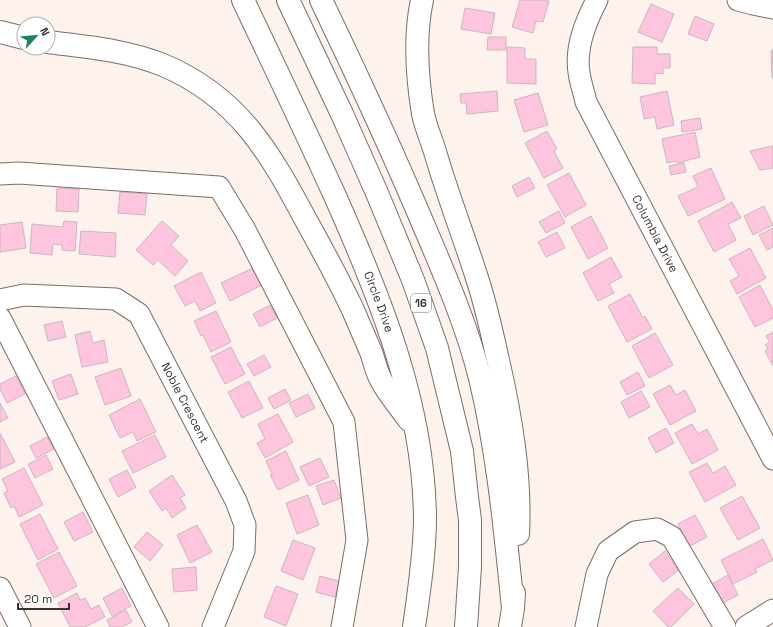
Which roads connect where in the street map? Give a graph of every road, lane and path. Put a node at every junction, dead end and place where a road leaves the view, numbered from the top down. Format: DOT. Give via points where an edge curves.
graph roads {
  1 [pos="243,0"];
  2 [pos="288,0"];
  3 [pos="321,0"];
  4 [pos="422,0"];
  5 [pos="597,0"];
  6 [pos="738,0"];
  7 [pos="773,8"];
  8 [pos="0,32"];
  9 [pos="16,36"];
  10 [pos="56,43"];
  11 [pos="0,174"];
  12 [pos="0,300"];
  13 [pos="0,318"];
  14 [pos="416,429"];
  15 [pos="773,460"];
  16 [pos="0,588"];
  17 [pos="773,610"];
  18 [pos="5,611"];
  19 [pos="512,617"];
  20 [pos="20,627"];
  21 [pos="158,627"];
  22 [pos="213,627"];
  23 [pos="342,627"];
  24 [pos="414,627"];
  25 [pos="466,627"];
  26 [pos="586,627"];
  27 [pos="725,627"];
  28 [pos="746,627"];
  1 -- 14 [label="highway, Circle Drive" via="300,118 362,257 402,369"];
  2 -- 25 [label="highway, 16" via="380,200 413,280 437,348 462,451 468,497 470,567"];
  3 -- 19 [label="highway" via="393,152 463,323 480,376 499,480"];
  4 -- 19 [label="highway" via="417,51 424,116 490,327 505,390 515,453 518,521"];
  5 -- 15 [label="street, Columbia Drive" via="586,21 579,51 579,71 586,102"];
  6 -- 7 [label="street"];
  8 -- 9 [label="highway"];
  10 -- 14 [label="highway" via="118,52 162,65 215,95 247,125 263,145 292,194 344,290 380,378"];
  11 -- 23 [label="street" via="19,173 219,187 246,230 344,422 357,540"];
  12 -- 22 [label="street, Noble Crescent" via="24,295 116,299 139,314 236,502 245,525 244,551"];
  13 -- 21 [label="street"];
  14 -- 24 [label="highway, Circle Drive" via="425,518"];
  16 -- 18 [label="street"];
  17 -- 28 [label="street"];
  18 -- 20 [label="street"];
  26 -- 27 [label="street" via="597,574 608,551 635,532 657,529 672,537"];
}
